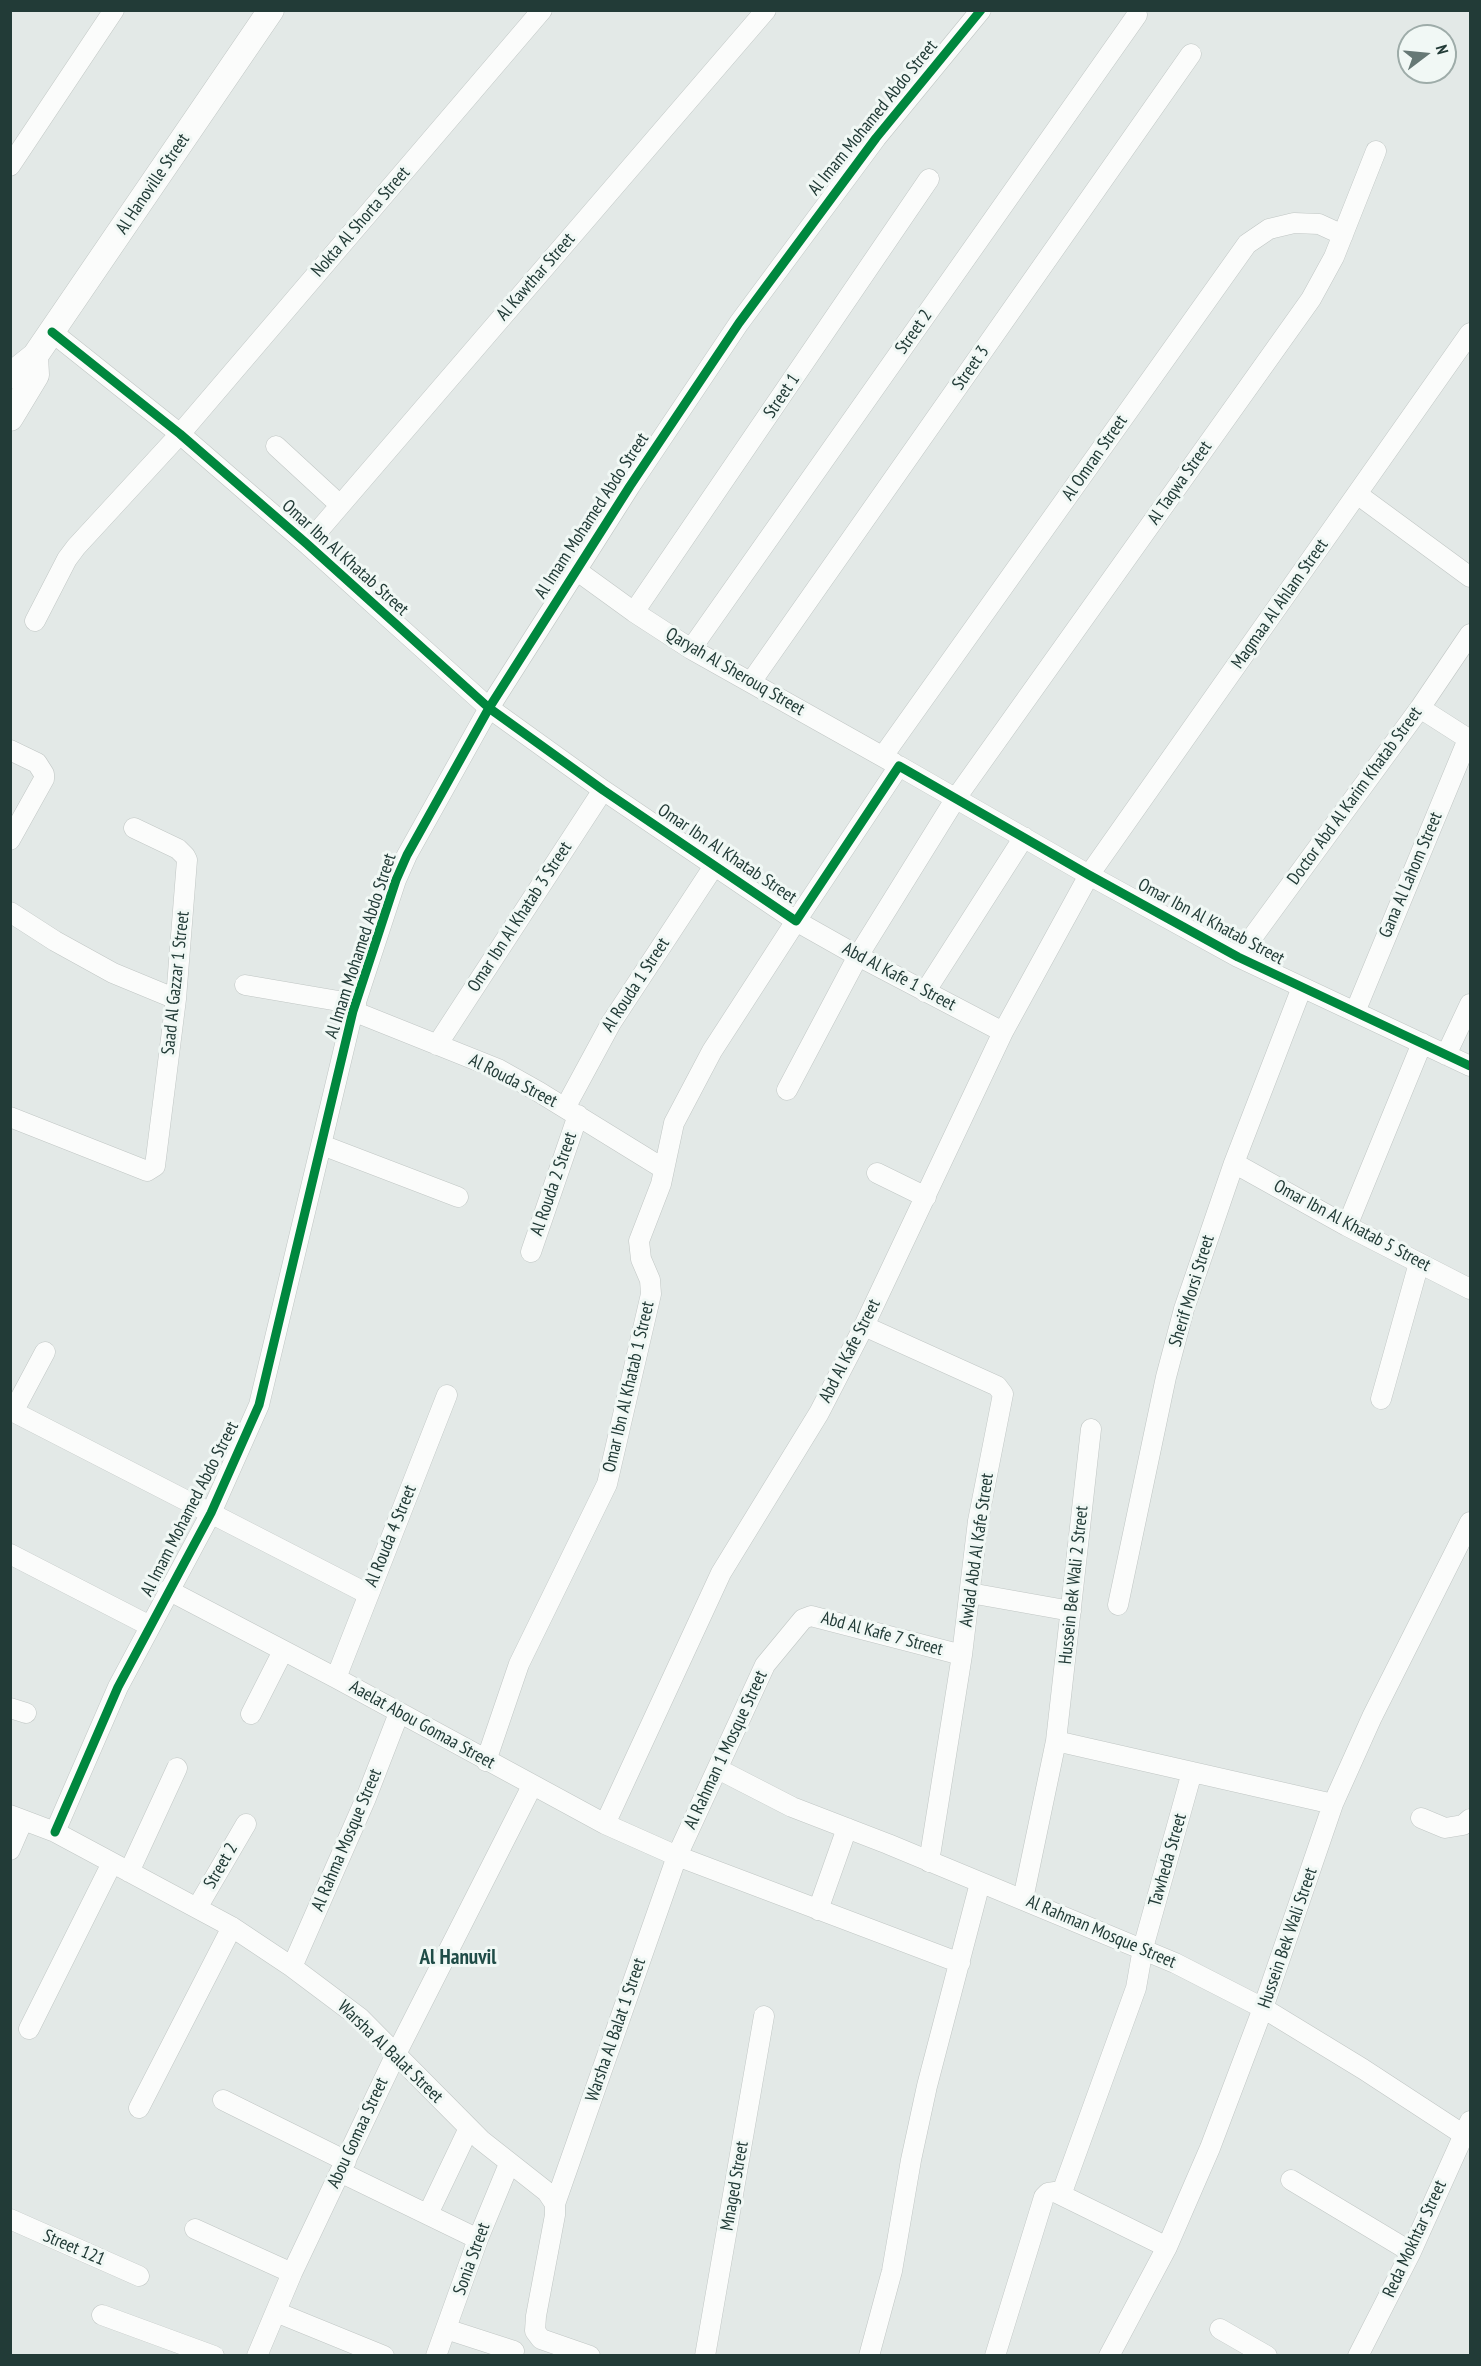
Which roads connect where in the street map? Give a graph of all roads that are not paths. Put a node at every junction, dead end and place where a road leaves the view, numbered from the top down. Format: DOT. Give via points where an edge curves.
graph roads {
  1 [pos="114,10"];
  2 [pos="271,10"];
  3 [pos="542,10"];
  4 [pos="766,10"];
  5 [pos="981,10"];
  6 [pos="1137,15"];
  7 [pos="1191,54"];
  8 [pos="1376,151"];
  9 [pos="10,166"];
  10 [pos="929,179"];
  11 [pos="1343,235"];
  12 [pos="52,332"];
  13 [pos="1470,333"];
  14 [pos="35,356"];
  15 [pos="10,376"];
  16 [pos="10,418"];
  17 [pos="180,434"];
  18 [pos="276,446"];
  19 [pos="1357,494"];
  20 [pos="340,505"];
  21 [pos="307,544"];
  22 [pos="576,570"];
  23 [pos="1470,577"];
  24 [pos="634,612"];
  25 [pos="35,621"];
  26 [pos="1470,634"];
  27 [pos="691,649"];
  28 [pos="751,682"];
  29 [pos="489,708"];
  30 [pos="1420,708"];
  31 [pos="1469,740"];
  32 [pos="10,750"];
  33 [pos="891,761"];
  34 [pos="603,790"];
  35 [pos="956,798"];
  36 [pos="134,828"];
  37 [pos="1024,837"];
  38 [pos="10,840"];
  39 [pos="714,866"];
  40 [pos="1089,875"];
  41 [pos="10,912"];
  42 [pos="796,921"];
  43 [pos="858,956"];
  44 [pos="1238,957"];
  45 [pos="245,985"];
  46 [pos="1302,987"];
  47 [pos="925,992"];
  48 [pos="176,999"];
  49 [pos="1470,1004"];
  50 [pos="354,1007"];
  51 [pos="1355,1012"];
  52 [pos="1003,1032"];
  53 [pos="1422,1043"];
  54 [pos="437,1045"];
  55 [pos="1446,1055"];
  56 [pos="1470,1066"];
  57 [pos="787,1090"];
  58 [pos="571,1112"];
  59 [pos="10,1117"];
  60 [pos="322,1145"];
  61 [pos="1234,1162"];
  62 [pos="664,1169"];
  63 [pos="877,1173"];
  64 [pos="458,1197"];
  65 [pos="926,1197"];
  66 [pos="1347,1226"];
  67 [pos="531,1252"];
  68 [pos="1419,1263"];
  69 [pos="1470,1289"];
  70 [pos="864,1326"];
  71 [pos="45,1352"];
  72 [pos="447,1395"];
  73 [pos="1381,1399"];
  74 [pos="12,1411"];
  75 [pos="1091,1430"];
  76 [pos="211,1513"];
  77 [pos="1470,1522"];
  78 [pos="10,1554"];
  79 [pos="168,1590"];
  80 [pos="970,1593"];
  81 [pos="368,1594"];
  82 [pos="1118,1605"];
  83 [pos="1071,1611"];
  84 [pos="803,1619"];
  85 [pos="150,1626"];
  86 [pos="283,1651"];
  87 [pos="962,1655"];
  88 [pos="336,1678"];
  89 [pos="399,1713"];
  90 [pos="251,1714"];
  91 [pos="1056,1741"];
  92 [pos="486,1761"];
  93 [pos="177,1768"];
  94 [pos="718,1769"];
  95 [pos="1192,1772"];
  96 [pos="532,1786"];
  97 [pos="1334,1804"];
  98 [pos="17,1817"];
  99 [pos="1420,1818"];
  100 [pos="1470,1819"];
  101 [pos="246,1824"];
  102 [pos="605,1824"];
  103 [pos="847,1828"];
  104 [pos="55,1832"];
  105 [pos="10,1850"];
  106 [pos="678,1856"];
  107 [pos="929,1862"];
  108 [pos="121,1868"];
  109 [pos="980,1883"];
  110 [pos="1023,1899"];
  111 [pos="197,1908"];
  112 [pos="818,1910"];
  113 [pos="232,1927"];
  114 [pos="1143,1948"];
  115 [pos="960,1963"];
  116 [pos="292,1967"];
  117 [pos="1263,2008"];
  118 [pos="764,2016"];
  119 [pos="30,2029"];
  120 [pos="396,2054"];
  121 [pos="223,2100"];
  122 [pos="139,2108"];
  123 [pos="469,2128"];
  124 [pos="1467,2128"];
  125 [pos="509,2164"];
  126 [pos="343,2167"];
  127 [pos="1291,2180"];
  128 [pos="1061,2195"];
  129 [pos="555,2204"];
  130 [pos="428,2214"];
  131 [pos="10,2219"];
  132 [pos="195,2229"];
  133 [pos="478,2239"];
  134 [pos="1167,2247"];
  135 [pos="1411,2252"];
  136 [pos="292,2273"];
  137 [pos="139,2276"];
  138 [pos="276,2312"];
  139 [pos="102,2314"];
  140 [pos="1220,2329"];
  141 [pos="446,2330"];
  142 [pos="514,2350"];
  143 [pos="214,2355"];
  144 [pos="257,2355"];
  145 [pos="384,2355"];
  146 [pos="436,2355"];
  147 [pos="590,2355"];
  148 [pos="705,2355"];
  149 [pos="869,2355"];
  150 [pos="995,2355"];
  151 [pos="1109,2355"];
  152 [pos="1268,2355"];
  153 [pos="1358,2355"];
  1 -- 9 [label="street"];
  2 -- 12 [label="street, Al Hanoville Street"];
  3 -- 17 [label="street, Nokta Al Shorta Street"];
  4 -- 20 [label="street, Al Kawthar Street"];
  5 -- 22 [label="street, Al Imam Mohamed Abdo Street" via="807,229 739,324"];
  6 -- 27 [label="street, Street 2"];
  7 -- 28 [label="street, Street 3"];
  8 -- 11 [label="street, Al Taqwa Street"];
  10 -- 24 [label="street, Street 1"];
  11 -- 33 [label="street, Al Omran Street" via="1319,224 1294,223 1269,229 1247,244"];
  11 -- 35 [label="street, Al Taqwa Street" via="1311,298"];
  12 -- 14 [label="street, Al Hanoville Street"];
  12 -- 17 [label="street, Omar Ibn Al Khatab Street"];
  13 -- 19 [label="street, Magmaa Al Ahlam Street"];
  14 -- 15 [label="street, Al Hanoville Street"];
  14 -- 16 [label="street, Al Hanoville Street" via="36,375"];
  17 -- 21 [label="street, Omar Ibn Al Khatab Street"];
  17 -- 25 [label="street, Nokta Al Shorta Street" via="76,547"];
  18 -- 20 [label="street"];
  19 -- 23 [label="street"];
  19 -- 40 [label="street, Magmaa Al Ahlam Street"];
  20 -- 21 [label="street, Al Kawthar Street"];
  21 -- 29 [label="street, Omar Ibn Al Khatab Street"];
  22 -- 24 [label="street, Qaryah Al Sherouq Street"];
  22 -- 29 [label="street, Al Imam Mohamed Abdo Street"];
  24 -- 27 [label="street, Qaryah Al Sherouq Street"];
  26 -- 30 [label="street, Doctor Abd Al Karim Khatab Street"];
  27 -- 28 [label="street, Qaryah Al Sherouq Street"];
  28 -- 33 [label="street, Qaryah Al Sherouq Street"];
  29 -- 34 [label="street, Omar Ibn Al Khatab Street"];
  29 -- 50 [label="street, Al Imam Mohamed Abdo Street" via="407,855"];
  30 -- 31 [label="street"];
  30 -- 44 [label="street, Doctor Abd Al Karim Khatab Street"];
  31 -- 51 [label="street, Gana Al Lahom Street"];
  32 -- 38 [label="street" via="37,763 44,774"];
  33 -- 35 [label="street, Omar Ibn Al Khatab Street"];
  33 -- 42 [label="street, Omar Ibn Al Khatab Street"];
  34 -- 39 [label="street, Omar Ibn Al Khatab Street"];
  34 -- 54 [label="street, Omar Ibn Al Khatab 3 Street"];
  35 -- 37 [label="street, Omar Ibn Al Khatab Street"];
  35 -- 43 [label="street, Al Taqwa Street"];
  36 -- 48 [label="street, Saad Al Gazzar 1 Street" via="178,849 187,860"];
  37 -- 40 [label="street, Omar Ibn Al Khatab Street"];
  37 -- 47 [label="street"];
  39 -- 42 [label="street, Omar Ibn Al Khatab Street"];
  39 -- 58 [label="street, Al Rouda 1 Street" via="611,1023"];
  40 -- 44 [label="street, Omar Ibn Al Khatab Street"];
  40 -- 52 [label="street, Abd Al Kafe Street"];
  41 -- 48 [label="street" via="113,973"];
  42 -- 43 [label="street, Abd Al Kafe 1 Street"];
  42 -- 62 [label="street, Omar Ibn Al Khatab 1 Street" via="712,1051 674,1123"];
  43 -- 47 [label="street, Abd Al Kafe 1 Street"];
  43 -- 57 [label="street, Al Taqwa Street"];
  44 -- 46 [label="street, Omar Ibn Al Khatab Street"];
  45 -- 50 [label="street, Al Rouda Street"];
  46 -- 51 [label="street, Omar Ibn Al Khatab Street"];
  46 -- 61 [label="street, Sherif Morsi Street"];
  47 -- 52 [label="street, Abd Al Kafe 1 Street"];
  48 -- 59 [label="street, Saad Al Gazzar 1 Street" via="153,1169 147,1171"];
  49 -- 55 [label="street"];
  50 -- 54 [label="street, Al Rouda Street"];
  50 -- 60 [label="street, Al Imam Mohamed Abdo Street"];
  51 -- 53 [label="street, Omar Ibn Al Khatab Street"];
  52 -- 65 [label="street, Abd Al Kafe Street"];
  53 -- 55 [label="street, Omar Ibn Al Khatab Street"];
  53 -- 66 [label="street"];
  54 -- 58 [label="street, Al Rouda Street" via="498,1069"];
  55 -- 56 [label="street, Omar Ibn Al Khatab Street"];
  58 -- 62 [label="street, Al Rouda Street"];
  58 -- 67 [label="street, Al Rouda 2 Street"];
  60 -- 64 [label="street"];
  60 -- 76 [label="street, Al Imam Mohamed Abdo Street" via="261,1397"];
  61 -- 66 [label="street, Omar Ibn Al Khatab 5 Street"];
  61 -- 82 [label="street, Sherif Morsi Street" via="1184,1309 1166,1377"];
  62 -- 92 [label="street, Omar Ibn Al Khatab 1 Street" via="661,1187 639,1241 651,1294 607,1484 519,1665"];
  63 -- 65 [label="street"];
  65 -- 70 [label="street, Abd Al Kafe Street"];
  66 -- 68 [label="street, Omar Ibn Al Khatab 5 Street"];
  68 -- 69 [label="street, Omar Ibn Al Khatab 5 Street"];
  68 -- 73 [label="street"];
  70 -- 80 [label="street, Awlad Abd Al Kafe Street" via="1002,1390 978,1521"];
  70 -- 102 [label="street, Abd Al Kafe Street" via="819,1413 721,1573"];
  71 -- 74 [label="street"];
  72 -- 81 [label="street, Al Rouda 4 Street"];
  74 -- 76 [label="street"];
  75 -- 83 [label="street, Hussein Bek Wali 2 Street"];
  76 -- 79 [label="street, Al Imam Mohamed Abdo Street"];
  76 -- 81 [label="street"];
  77 -- 97 [label="street, Hussein Bek Wali Street" via="1372,1717"];
  78 -- 85 [label="street"];
  79 -- 85 [label="street, Al Imam Mohamed Abdo Street"];
  79 -- 86 [label="street, Aaelat Abou Gomaa Street"];
  80 -- 83 [label="street"];
  80 -- 87 [label="street, Awlad Abd Al Kafe Street"];
  81 -- 88 [label="street, Al Rouda 4 Street"];
  83 -- 91 [label="street, Hussein Bek Wali 2 Street"];
  84 -- 87 [label="street, Abd Al Kafe 7 Street" via="811,1616"];
  84 -- 94 [label="street, Al Rahman 1 Mosque Street" via="756,1679"];
  85 -- 104 [label="street, Al Imam Mohamed Abdo Street" via="118,1688"];
  86 -- 88 [label="street, Aaelat Abou Gomaa Street"];
  86 -- 90 [label="street"];
  87 -- 107 [label="street, Awlad Abd Al Kafe Street"];
  88 -- 89 [label="street, Aaelat Abou Gomaa Street"];
  89 -- 92 [label="street, Aaelat Abou Gomaa Street"];
  89 -- 116 [label="street, Al Rahma Mosque Street" via="353,1830"];
  91 -- 95 [label="street"];
  91 -- 110 [label="street, Hussein Bek Wali 2 Street"];
  92 -- 96 [label="street, Aaelat Abou Gomaa Street"];
  93 -- 108 [label="street"];
  94 -- 103 [label="street, Al Rahman Mosque Street" via="792,1807"];
  94 -- 106 [label="street, Al Rahman 1 Mosque Street"];
  95 -- 97 [label="street"];
  95 -- 114 [label="street, Tawheda Street"];
  96 -- 102 [label="street, Aaelat Abou Gomaa Street"];
  96 -- 120 [label="street, Abou Gomaa Street"];
  97 -- 117 [label="street, Hussein Bek Wali Street"];
  98 -- 104 [label="street, Warsha Al Balat Street"];
  98 -- 105 [label="street"];
  99 -- 100 [label="street" via="1445,1828 1463,1825"];
  101 -- 111 [label="street, Street 2"];
  102 -- 106 [label="street, Aaelat Abou Gomaa Street"];
  103 -- 107 [label="street, Al Rahman Mosque Street"];
  103 -- 112 [label="street"];
  104 -- 108 [label="street, Warsha Al Balat Street"];
  106 -- 112 [label="street, Aaelat Abou Gomaa Street"];
  106 -- 129 [label="street, Warsha Al Balat 1 Street"];
  107 -- 109 [label="street, Al Rahman Mosque Street"];
  108 -- 111 [label="street, Warsha Al Balat Street"];
  108 -- 119 [label="street"];
  109 -- 110 [label="street, Al Rahman Mosque Street"];
  109 -- 115 [label="street"];
  110 -- 114 [label="street, Al Rahman Mosque Street"];
  111 -- 113 [label="street, Warsha Al Balat Street"];
  112 -- 115 [label="street, Aaelat Abou Gomaa Street"];
  113 -- 116 [label="street, Warsha Al Balat Street"];
  113 -- 122 [label="street"];
  114 -- 117 [label="street, Al Rahman Mosque Street"];
  114 -- 128 [label="street, Tawheda Street" via="1136,1988"];
  115 -- 149 [label="street" via="927,2086 892,2271"];
  116 -- 120 [label="street, Warsha Al Balat Street" via="360,2018"];
  117 -- 124 [label="street, Al Rahman Mosque Street"];
  117 -- 134 [label="street, Hussein Bek Wali Street" via="1210,2148"];
  118 -- 148 [label="street, Mnaged Street"];
  120 -- 123 [label="street, Warsha Al Balat Street"];
  120 -- 126 [label="street, Abou Gomaa Street"];
  121 -- 126 [label="street"];
  123 -- 125 [label="street, Warsha Al Balat Street"];
  123 -- 130 [label="street"];
  124 -- 135 [label="street, Reda Mokhtar Street"];
  125 -- 129 [label="street, Warsha Al Balat Street" via="547,2192"];
  125 -- 133 [label="street, Sonia Street"];
  126 -- 130 [label="street"];
  126 -- 136 [label="street, Abou Gomaa Street"];
  127 -- 135 [label="street"];
  128 -- 134 [label="street"];
  128 -- 150 [label="street" via="1052,2191 1044,2197"];
  129 -- 147 [label="street" via="536,2331 541,2339"];
  130 -- 133 [label="street"];
  131 -- 137 [label="street, Street 121"];
  132 -- 136 [label="street"];
  133 -- 141 [label="street, Sonia Street"];
  134 -- 151 [label="street, Hussein Bek Wali Street"];
  135 -- 153 [label="street, Reda Mokhtar Street"];
  136 -- 138 [label="street, Abou Gomaa Street"];
  138 -- 144 [label="street, Abou Gomaa Street"];
  138 -- 145 [label="street"];
  139 -- 143 [label="street"];
  140 -- 152 [label="street"];
  141 -- 142 [label="street"];
  141 -- 146 [label="street, Sonia Street"];
}
